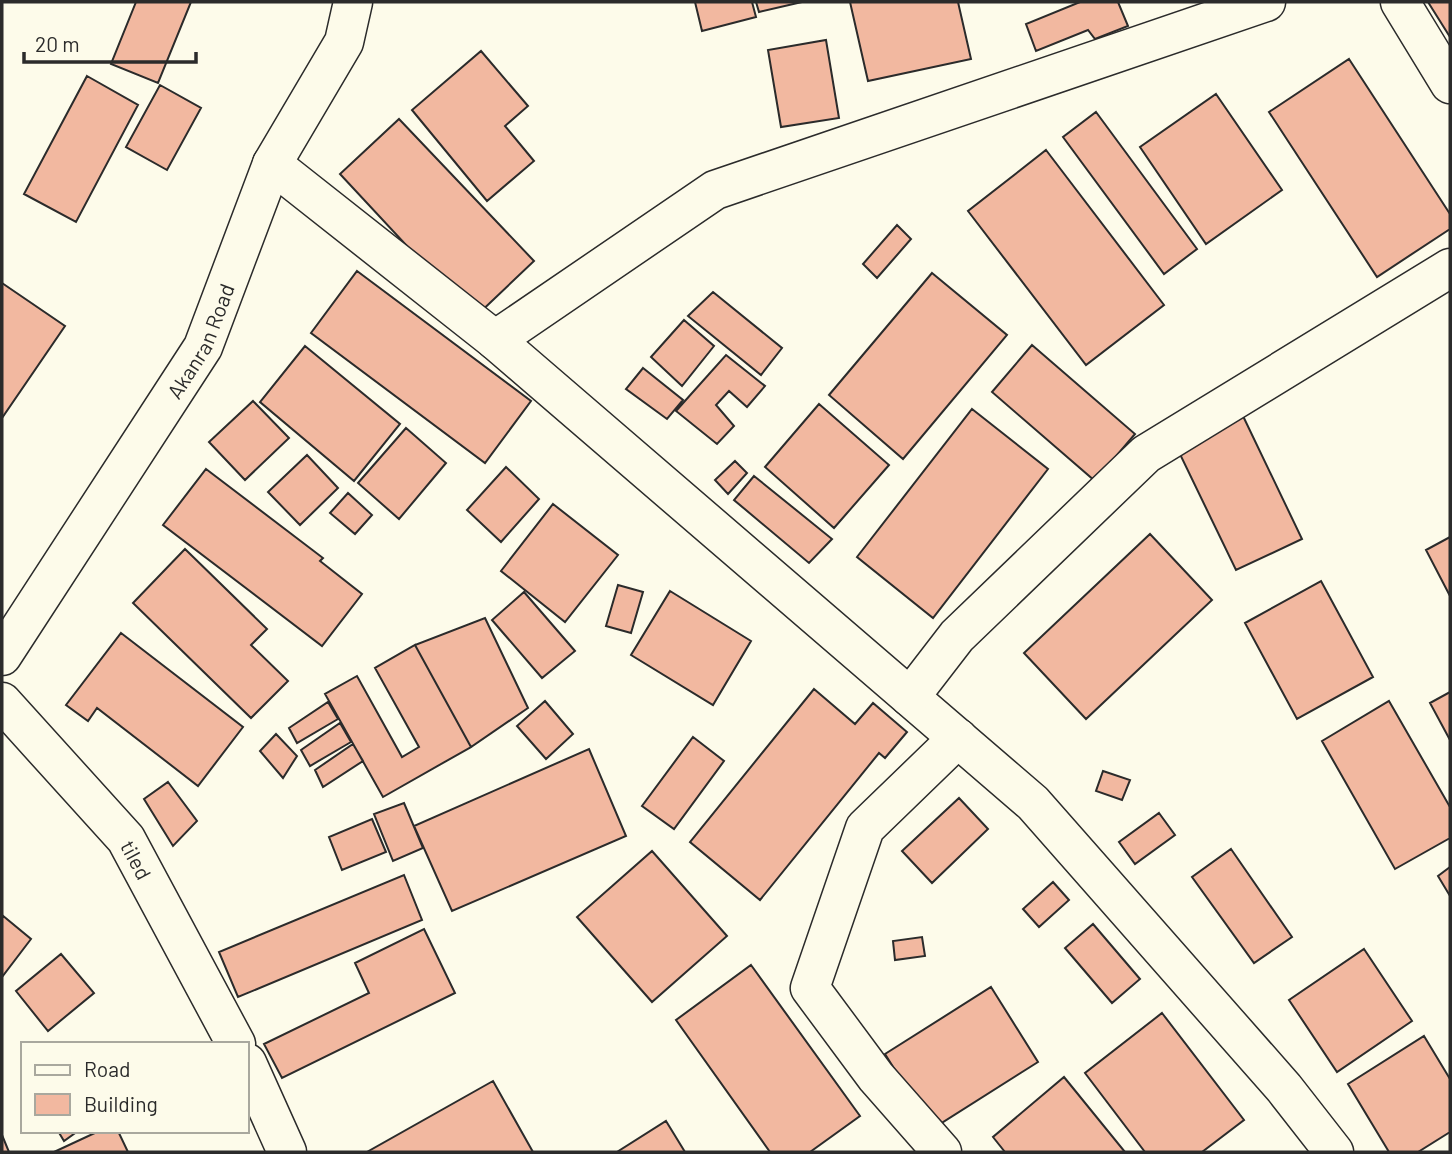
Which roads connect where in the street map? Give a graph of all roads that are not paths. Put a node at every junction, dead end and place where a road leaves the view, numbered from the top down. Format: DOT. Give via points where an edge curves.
graph roads {
  1 [pos="353,2"];
  2 [pos="1266,2"];
  3 [pos="1400,2"];
  4 [pos="1450,83"];
  5 [pos="272,164"];
  6 [pos="1450,268"];
  7 [pos="495,340"];
  8 [pos="2,656"];
  9 [pos="910,697"];
  10 [pos="2,702"];
  11 [pos="958,738"];
  12 [pos="235,1042"];
  13 [pos="248,1065"];
  14 [pos="287,1152"];
  15 [pos="942,1152"];
  16 [pos="1334,1152"];
  1 -- 5 [label="street, Akanran Road" via="344,41"];
  2 -- 7 [label="street" via="715,190"];
  3 -- 4 [label="street"];
  5 -- 7 [label="street"];
  5 -- 8 [label="street, Akanran Road" via="203,347"];
  6 -- 9 [label="street" via="1146,454 957,636"];
  7 -- 9 [label="street"];
  9 -- 11 [label="street"];
  10 -- 12 [label="street, tiled" via="126,839"];
  11 -- 15 [label="street" via="865,828 810,988 876,1077"];
  11 -- 16 [label="street" via="1033,803 1284,1088"];
  13 -- 14 [label="street"];
}
